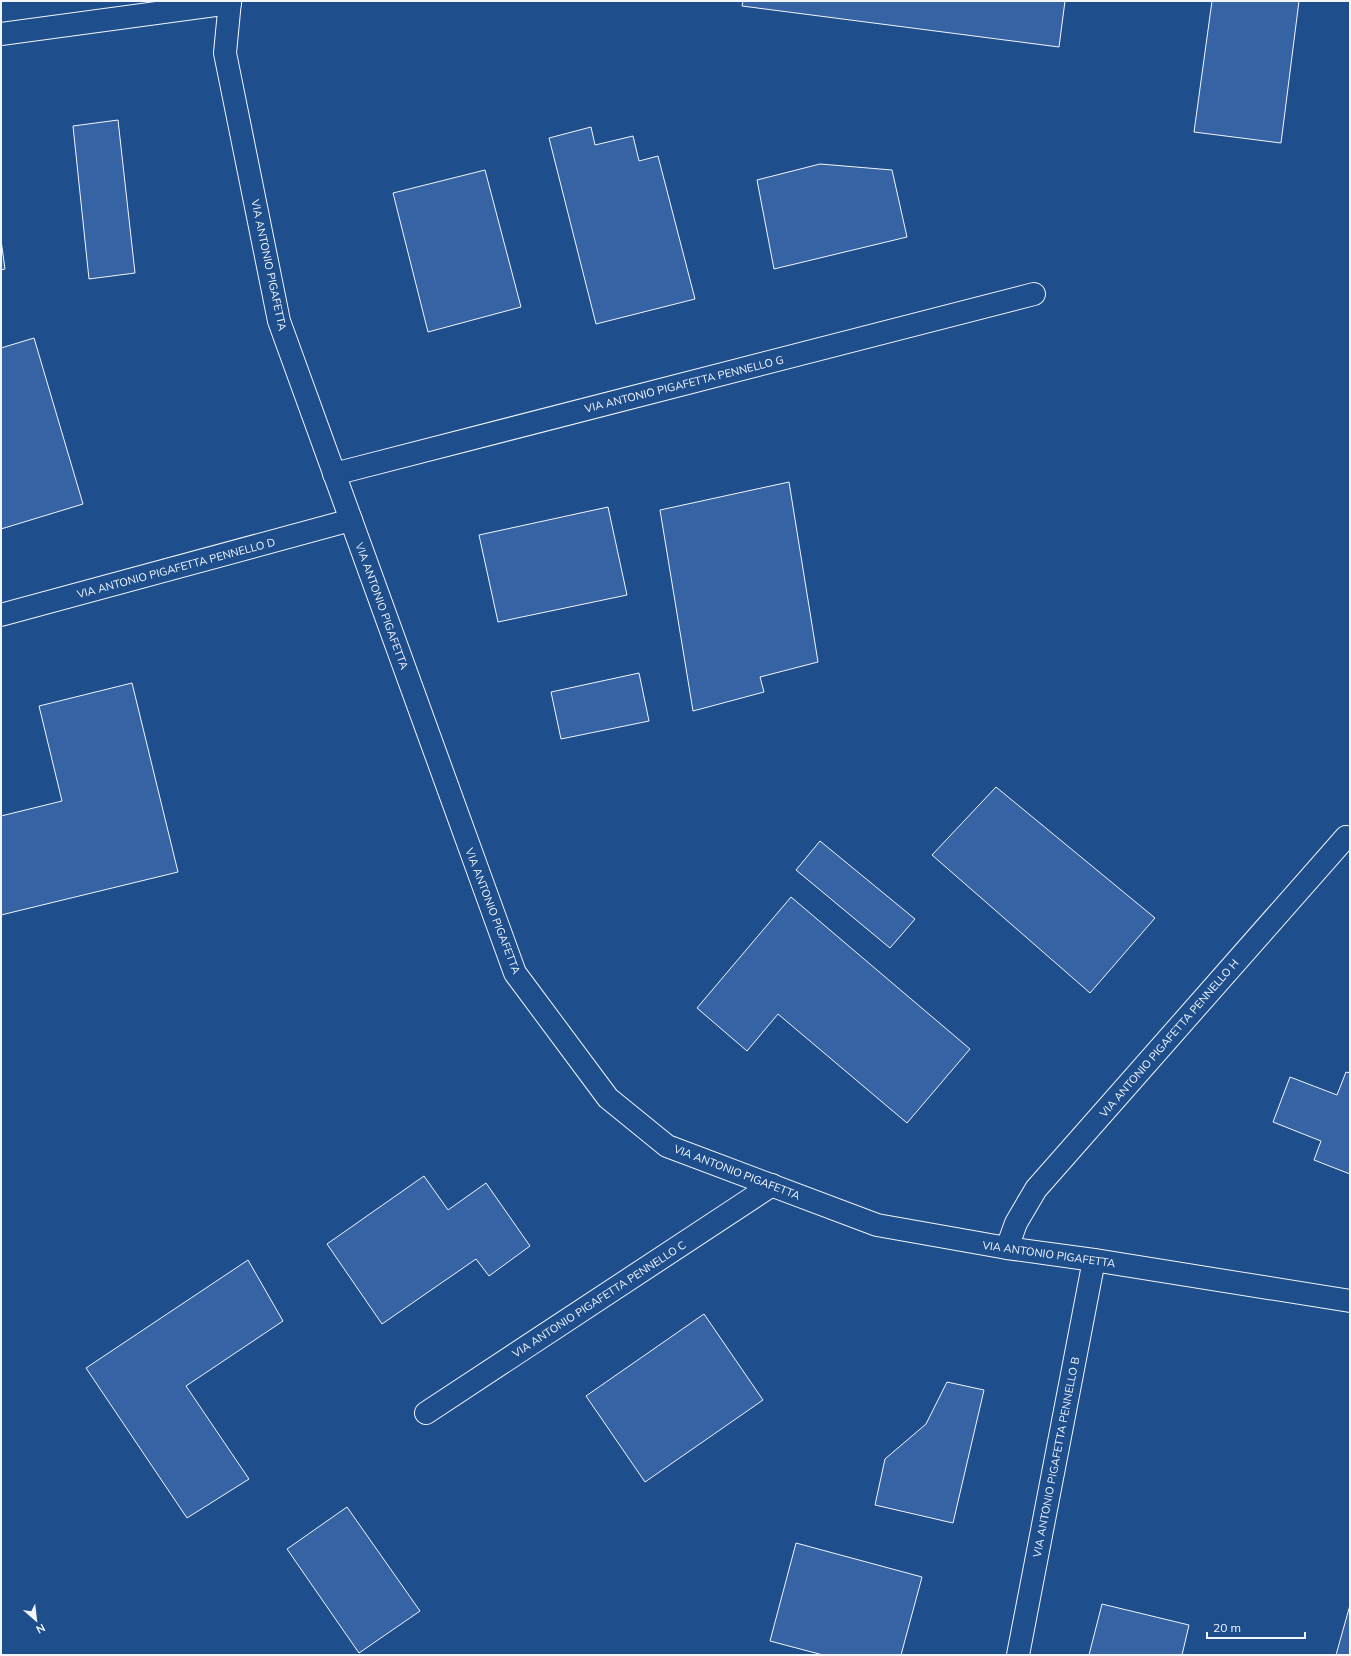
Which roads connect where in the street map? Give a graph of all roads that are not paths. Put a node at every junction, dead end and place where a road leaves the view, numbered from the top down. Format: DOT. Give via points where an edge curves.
graph roads {
  1 [pos="230,2"];
  2 [pos="1,34"];
  3 [pos="1034,294"];
  4 [pos="334,474"];
  5 [pos="351,520"];
  6 [pos="1,615"];
  7 [pos="1346,837"];
  8 [pos="772,1185"];
  9 [pos="1007,1248"];
  10 [pos="1094,1260"];
  11 [pos="1350,1302"];
  12 [pos="426,1413"];
  13 [pos="1018,1655"];
  1 -- 2 [label="street"];
  1 -- 4 [label="street, VIA ANTONIO PIGAFETTA" via="225,53 279,321"];
  3 -- 4 [label="street, VIA ANTONIO PIGAFETTA PENNELLO G"];
  4 -- 5 [label="street, VIA ANTONIO PIGAFETTA"];
  5 -- 6 [label="street, VIA ANTONIO PIGAFETTA PENNELLO D"];
  5 -- 8 [label="street, VIA ANTONIO PIGAFETTA" via="515,973 608,1098 667,1146"];
  7 -- 9 [label="street, VIA ANTONIO PIGAFETTA PENNELLO H" via="1036,1189 1016,1223"];
  8 -- 9 [label="street, VIA ANTONIO PIGAFETTA" via="877,1225"];
  8 -- 12 [label="street, VIA ANTONIO PIGAFETTA PENNELLO C"];
  9 -- 10 [label="street, VIA ANTONIO PIGAFETTA"];
  10 -- 11 [label="street, VIA ANTONIO PIGAFETTA"];
  10 -- 13 [label="street, VIA ANTONIO PIGAFETTA PENNELLO B"];
}
